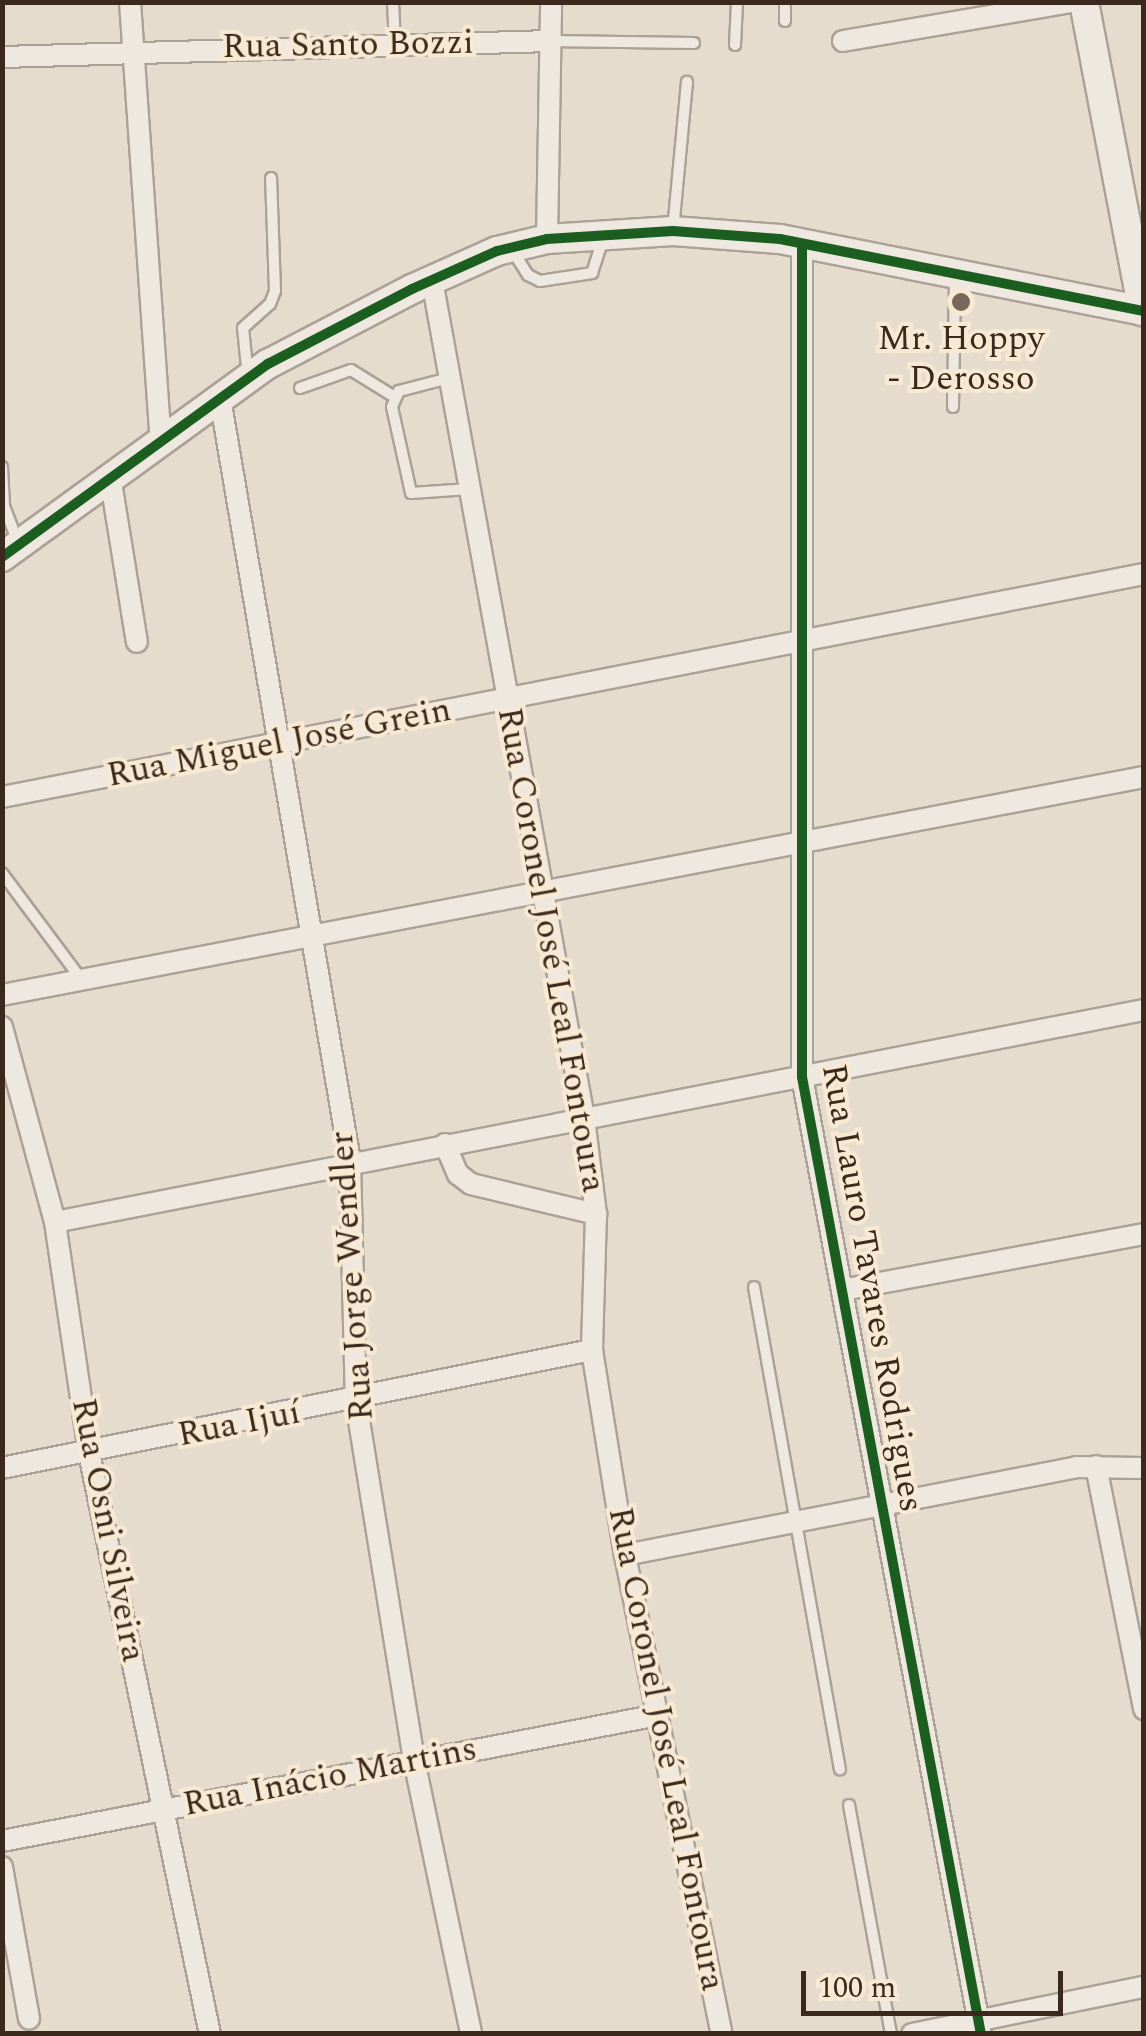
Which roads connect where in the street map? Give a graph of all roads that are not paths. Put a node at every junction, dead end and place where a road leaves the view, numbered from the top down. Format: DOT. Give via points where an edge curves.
graph roads {
  1 [pos="130,2"];
  2 [pos="392,2"];
  3 [pos="550,2"];
  4 [pos="737,2"];
  5 [pos="785,2"];
  6 [pos="1072,2"];
  7 [pos="1084,2"];
  8 [pos="784,21"];
  9 [pos="550,41"];
  10 [pos="843,41"];
  11 [pos="694,43"];
  12 [pos="394,44"];
  13 [pos="735,45"];
  14 [pos="134,49"];
  15 [pos="2,56"];
  16 [pos="687,82"];
  17 [pos="271,178"];
  18 [pos="673,231"];
  19 [pos="604,236"];
  20 [pos="548,239"];
  21 [pos="802,244"];
  22 [pos="511,248"];
  23 [pos="955,274"];
  24 [pos="432,280"];
  25 [pos="1143,312"];
  26 [pos="248,378"];
  27 [pos="449,378"];
  28 [pos="300,388"];
  29 [pos="393,396"];
  30 [pos="220,398"];
  31 [pos="953,407"];
  32 [pos="161,441"];
  33 [pos="2,467"];
  34 [pos="110,476"];
  35 [pos="470,489"];
  36 [pos="3,507"];
  37 [pos="10,550"];
  38 [pos="1144,574"];
  39 [pos="802,641"];
  40 [pos="137,642"];
  41 [pos="508,698"];
  42 [pos="279,743"];
  43 [pos="1144,777"];
  44 [pos="2,797"];
  45 [pos="802,842"];
  46 [pos="2,873"];
  47 [pos="546,894"];
  48 [pos="312,936"];
  49 [pos="81,980"];
  50 [pos="2,995"];
  51 [pos="1144,1010"];
  52 [pos="2,1027"];
  53 [pos="802,1077"];
  54 [pos="584,1118"];
  55 [pos="444,1144"];
  56 [pos="350,1161"];
  57 [pos="596,1214"];
  58 [pos="55,1222"];
  59 [pos="1144,1234"];
  60 [pos="754,1288"];
  61 [pos="842,1290"];
  62 [pos="592,1350"];
  63 [pos="356,1402"];
  64 [pos="90,1453"];
  65 [pos="1096,1466"];
  66 [pos="2,1468"];
  67 [pos="1144,1468"];
  68 [pos="881,1502"];
  69 [pos="792,1520"];
  70 [pos="625,1556"];
  71 [pos="1144,1709"];
  72 [pos="658,1715"];
  73 [pos="414,1760"];
  74 [pos="840,1768"];
  75 [pos="849,1805"];
  76 [pos="166,1808"];
  77 [pos="2,1841"];
  78 [pos="2,1866"];
  79 [pos="1144,1988"];
  80 [pos="28,2019"];
  81 [pos="980,2027"];
  82 [pos="210,2034"];
  83 [pos="471,2034"];
  84 [pos="722,2034"];
  85 [pos="891,2034"];
  86 [pos="912,2034"];
  1 -- 14 [label="street"];
  2 -- 12 [label="lane"];
  3 -- 9 [label="street"];
  4 -- 13 [label="lane"];
  5 -- 8 [label="lane"];
  6 -- 10 [label="street"];
  7 -- 25 [label="main road"];
  9 -- 11 [label="lane, Rua Santo Bozzi"];
  9 -- 12 [label="street, Rua Santo Bozzi"];
  9 -- 20 [label="street"];
  12 -- 14 [label="street, Rua Santo Bozzi"];
  14 -- 15 [label="street, Rua Santo Bozzi"];
  14 -- 32 [label="street"];
  16 -- 18 [label="lane"];
  17 -- 26 [label="lane" via="274,291 270,304 243,328"];
  18 -- 19 [label="main road"];
  18 -- 21 [label="main road"];
  19 -- 20 [label="main road"];
  19 -- 22 [label="lane" via="592,272 540,281 528,275"];
  20 -- 22 [label="main road"];
  21 -- 23 [label="main road"];
  21 -- 39 [label="street, Rua Lauro Tavares Rodrigues"];
  22 -- 24 [label="main road"];
  23 -- 25 [label="main road"];
  23 -- 31 [label="lane"];
  24 -- 26 [label="main road"];
  24 -- 27 [label="street, Rua Coronel José Leal Fontoura"];
  26 -- 30 [label="main road"];
  27 -- 29 [label="lane"];
  27 -- 35 [label="street, Rua Coronel José Leal Fontoura"];
  28 -- 29 [label="lane" via="351,370"];
  29 -- 35 [label="lane" via="412,493"];
  30 -- 32 [label="main road"];
  30 -- 42 [label="street, Rua Jorge Wendler"];
  32 -- 34 [label="main road"];
  33 -- 36 [label="lane"];
  34 -- 37 [label="main road"];
  34 -- 40 [label="street"];
  35 -- 41 [label="street, Rua Coronel José Leal Fontoura"];
  36 -- 37 [label="lane"];
  38 -- 39 [label="street, Rua Miguel José Grein"];
  39 -- 41 [label="street, Rua Miguel José Grein"];
  39 -- 45 [label="street, Rua Lauro Tavares Rodrigues"];
  41 -- 42 [label="street, Rua Miguel José Grein"];
  41 -- 47 [label="street, Rua Coronel José Leal Fontoura"];
  42 -- 44 [label="street, Rua Miguel José Grein"];
  42 -- 48 [label="street, Rua Jorge Wendler"];
  43 -- 45 [label="street"];
  45 -- 47 [label="street"];
  45 -- 53 [label="street, Rua Lauro Tavares Rodrigues"];
  46 -- 49 [label="lane"];
  47 -- 48 [label="street"];
  47 -- 54 [label="street, Rua Coronel José Leal Fontoura"];
  48 -- 49 [label="street"];
  48 -- 56 [label="street, Rua Jorge Wendler"];
  49 -- 50 [label="street"];
  51 -- 53 [label="street"];
  52 -- 58 [label="street, Rua Osni Silveira"];
  53 -- 54 [label="street"];
  53 -- 61 [label="street, Rua Lauro Tavares Rodrigues"];
  54 -- 55 [label="street"];
  54 -- 57 [label="street, Rua Coronel José Leal Fontoura"];
  55 -- 56 [label="street"];
  55 -- 57 [label="street" via="458,1174 471,1184"];
  56 -- 58 [label="street"];
  56 -- 63 [label="street, Rua Jorge Wendler"];
  57 -- 62 [label="street, Rua Coronel José Leal Fontoura"];
  58 -- 64 [label="street, Rua Osni Silveira"];
  59 -- 61 [label="street"];
  60 -- 69 [label="lane"];
  61 -- 68 [label="street, Rua Lauro Tavares Rodrigues"];
  62 -- 63 [label="street, Rua Ijuí"];
  62 -- 70 [label="street, Rua Coronel José Leal Fontoura"];
  63 -- 64 [label="street, Rua Ijuí"];
  63 -- 73 [label="street, Rua Jorge Wendler"];
  64 -- 66 [label="street, Rua Ijuí"];
  64 -- 76 [label="street, Rua Osni Silveira"];
  65 -- 67 [label="street"];
  65 -- 68 [label="street"];
  65 -- 71 [label="street"];
  68 -- 69 [label="street"];
  68 -- 81 [label="street, Rua Lauro Tavares Rodrigues"];
  69 -- 70 [label="street"];
  69 -- 74 [label="lane"];
  70 -- 72 [label="street, Rua Coronel José Leal Fontoura"];
  72 -- 73 [label="street, Rua Inácio Martins"];
  72 -- 84 [label="street, Rua Coronel José Leal Fontoura"];
  73 -- 76 [label="street, Rua Inácio Martins"];
  73 -- 83 [label="street, Rua Jorge Wendler"];
  75 -- 85 [label="lane"];
  76 -- 77 [label="street, Rua Inácio Martins"];
  76 -- 82 [label="street, Rua Osni Silveira"];
  78 -- 80 [label="street"];
  79 -- 81 [label="street"];
  81 -- 86 [label="street"];
}
